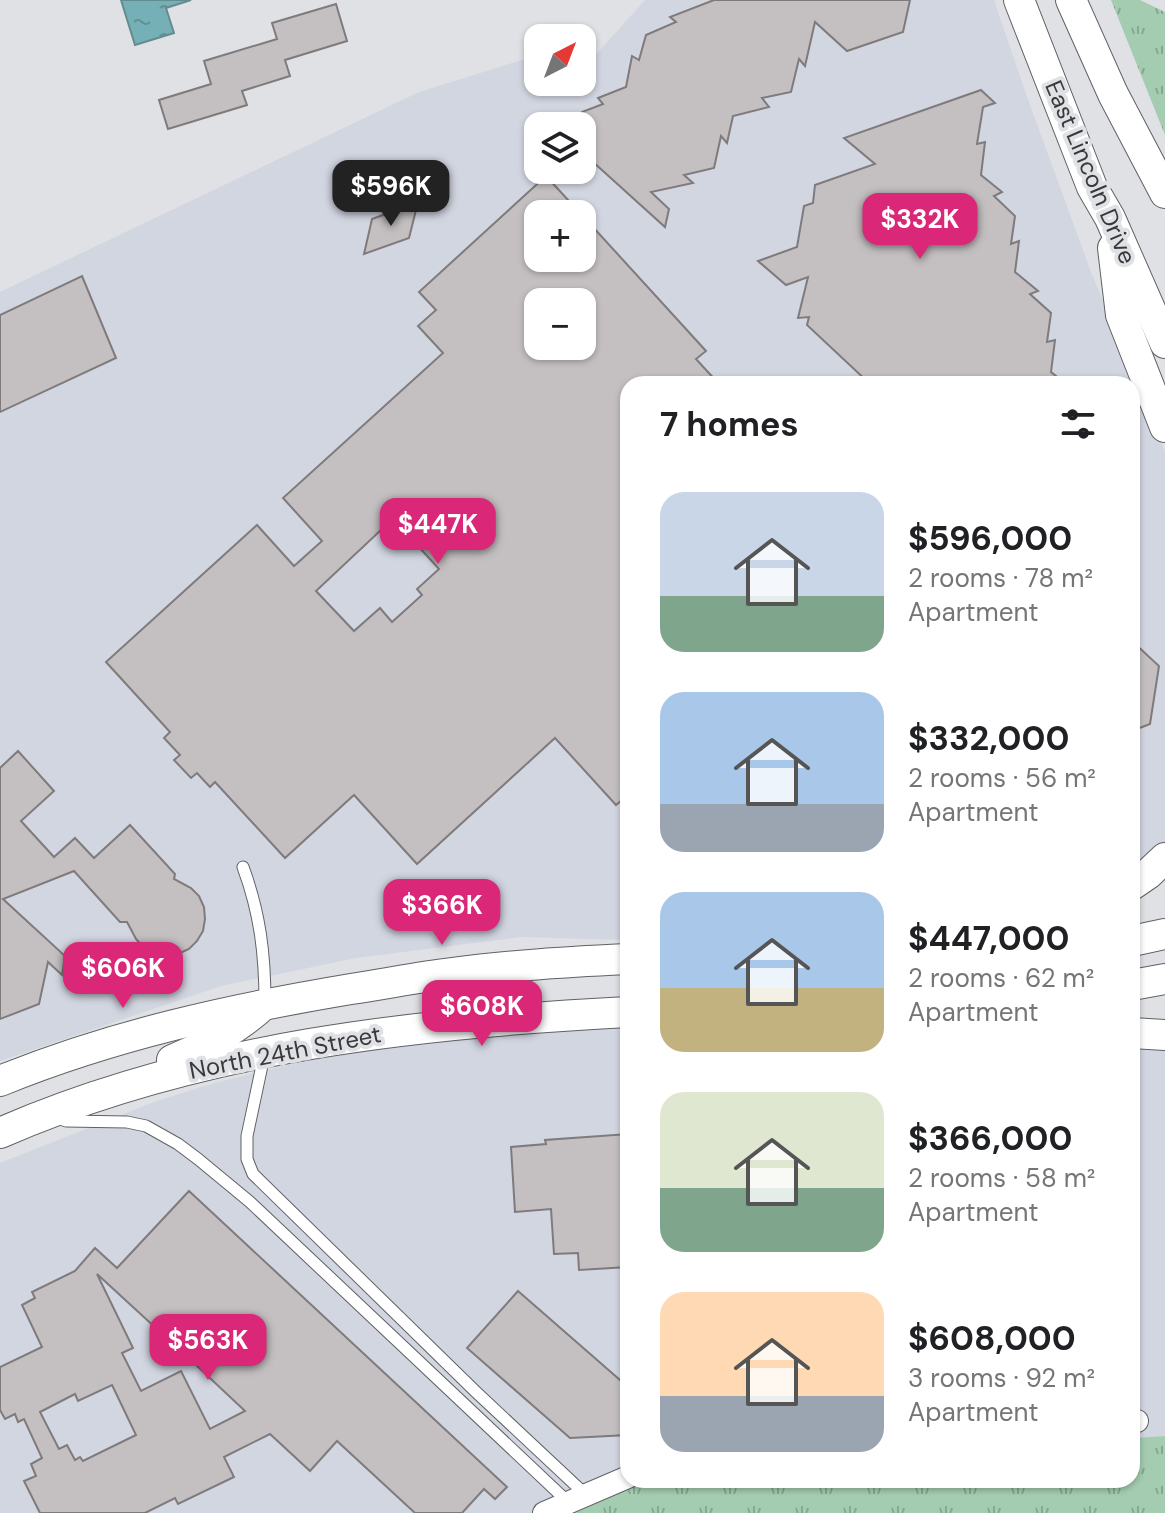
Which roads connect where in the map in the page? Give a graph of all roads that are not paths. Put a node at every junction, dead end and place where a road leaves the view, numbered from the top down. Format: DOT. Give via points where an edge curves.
graph roads {
  1 [pos="1019,0"];
  2 [pos="1071,0"];
  3 [pos="1165,193"];
  4 [pos="1110,218"];
  5 [pos="1165,343"];
  6 [pos="1165,427"];
  7 [pos="1165,858"];
  8 [pos="243,867"];
  9 [pos="1140,880"];
  10 [pos="1165,934"];
  11 [pos="1140,939"];
  12 [pos="620,959"];
  13 [pos="1165,979"];
  14 [pos="1140,984"];
  15 [pos="265,1004"];
  16 [pos="620,1012"];
  17 [pos="1140,1033"];
  18 [pos="1165,1035"];
  19 [pos="332,1041"];
  20 [pos="265,1053"];
  21 [pos="0,1081"];
  22 [pos="80,1101"];
  23 [pos="46,1113"];
  24 [pos="0,1133"];
  25 [pos="620,1480"];
  26 [pos="577,1498"];
  27 [pos="544,1513"];
  1 -- 4 [label="main road, East Lincoln Drive" via="1092,187"];
  2 -- 3 [label="main road, East Lincoln Drive"];
  4 -- 5 [label="main road, East Lincoln Drive"];
  4 -- 6 [label="main road" via="1121,315"];
  7 -- 9 [label="main road"];
  8 -- 15 [label="lane" via="261,935"];
  10 -- 11 [label="main road"];
  12 -- 15 [label="main road, North 24th Street" via="451,973"];
  13 -- 14 [label="main road"];
  15 -- 19 [label="main road" via="294,1027"];
  15 -- 21 [label="main road, North 24th Street" via="149,1030"];
  15 -- 22 [label="main road" via="206,1046 108,1083"];
  16 -- 19 [label="main road, North 24th Street" via="479,1021"];
  17 -- 18 [label="main road"];
  19 -- 20 [label="main road, North 24th Street"];
  20 -- 22 [label="main road, North 24th Street"];
  20 -- 26 [label="lane" via="247,1136 253,1174"];
  22 -- 23 [label="main road, North 24th Street"];
  23 -- 24 [label="main road, North 24th Street"];
  23 -- 26 [label="lane" via="66,1121 146,1126 178,1144 250,1202"];
  25 -- 26 [label="street"];
  26 -- 27 [label="street"];
}
